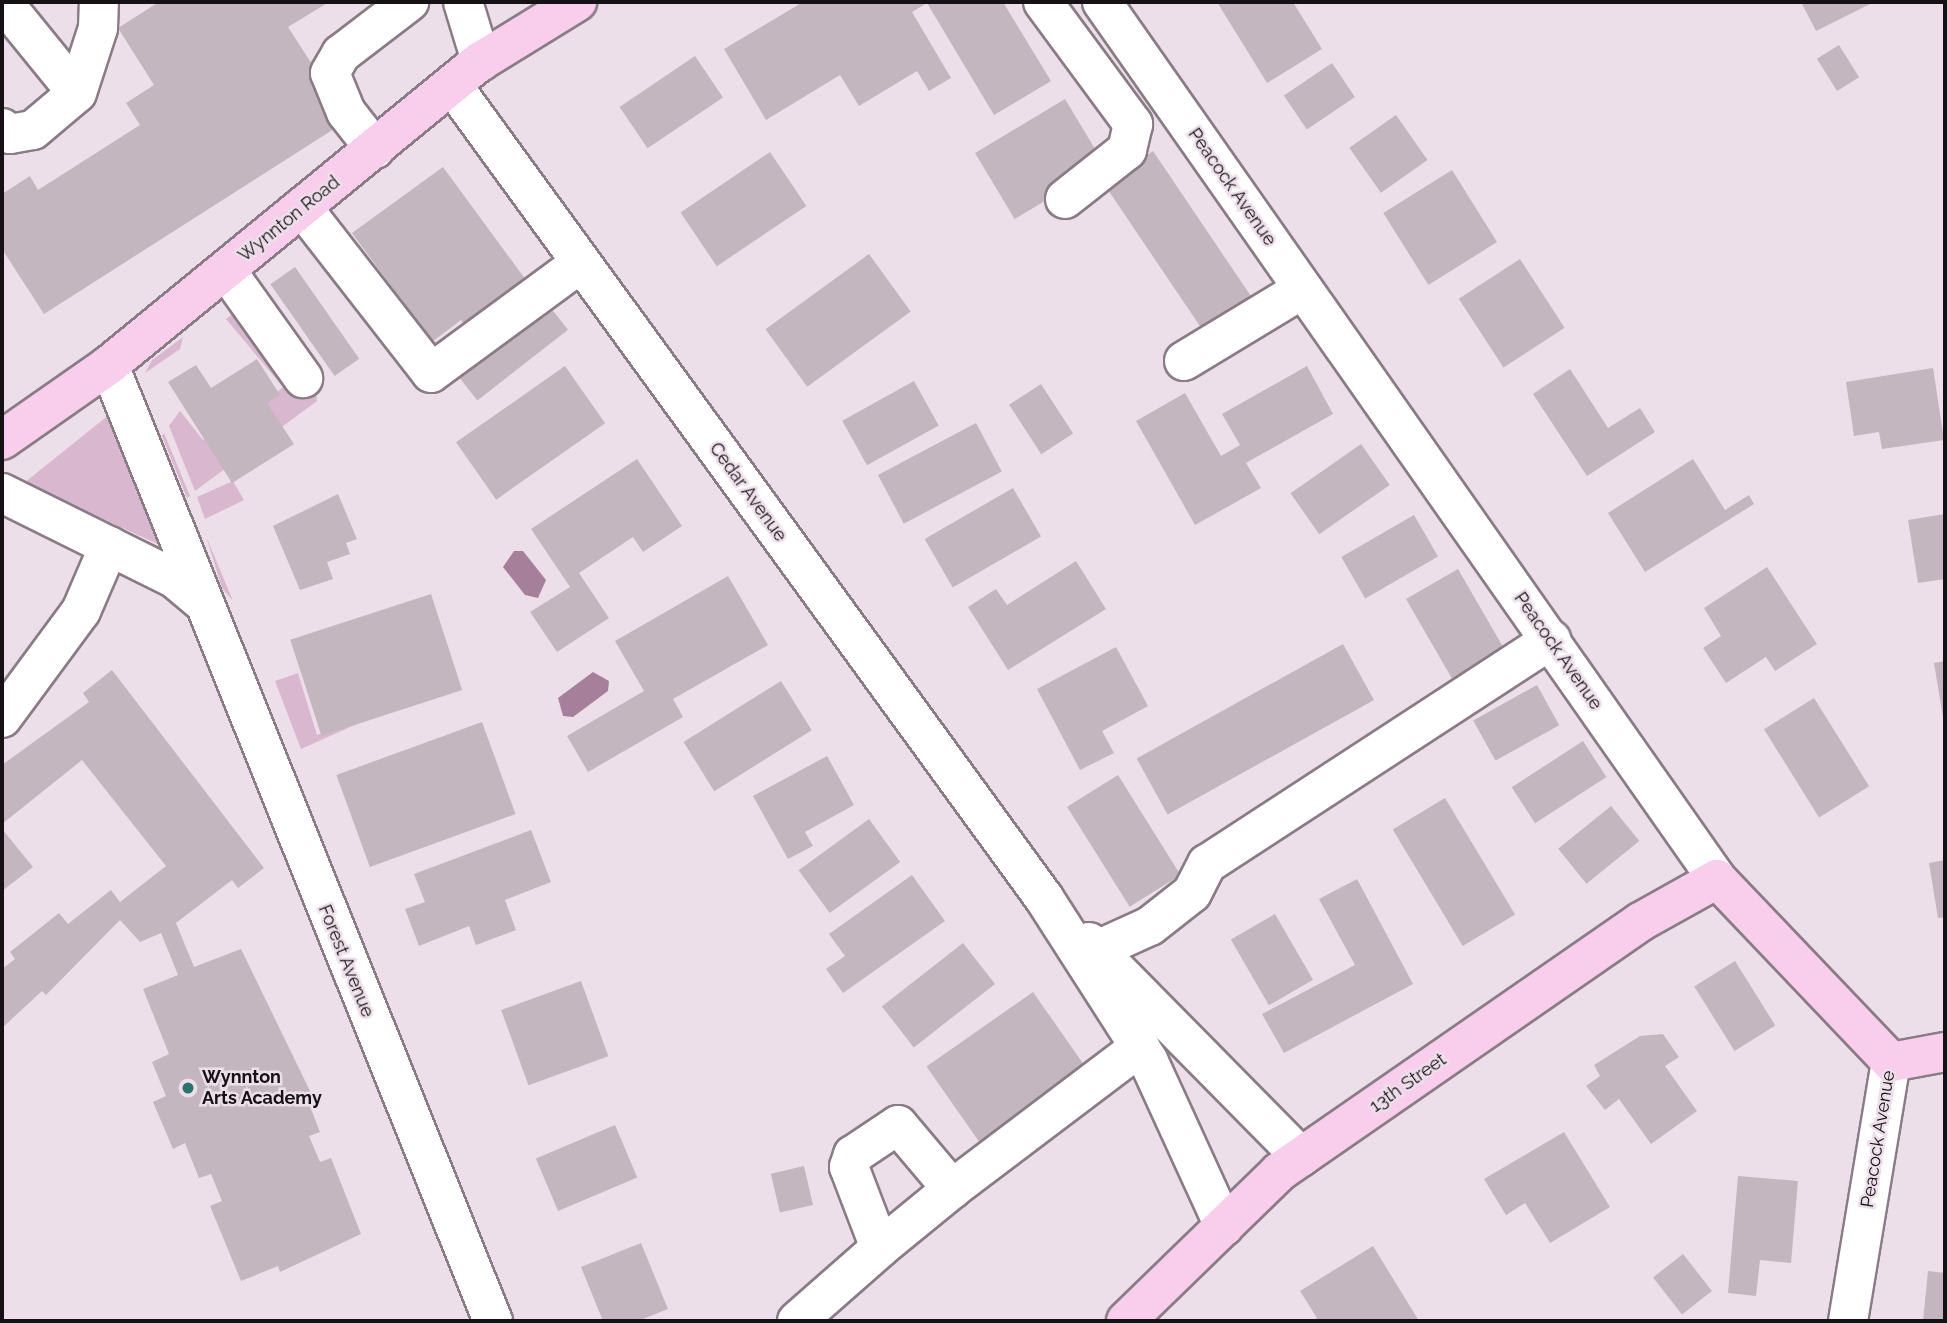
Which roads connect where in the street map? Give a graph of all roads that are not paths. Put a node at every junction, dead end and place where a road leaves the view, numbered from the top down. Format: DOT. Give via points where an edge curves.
graph roads {
  1 [pos="3,2"];
  2 [pos="99,2"];
  3 [pos="409,2"];
  4 [pos="463,2"];
  5 [pos="577,2"];
  6 [pos="1043,2"];
  7 [pos="1102,2"];
  8 [pos="481,61"];
  9 [pos="452,85"];
  10 [pos="77,93"];
  11 [pos="2,128"];
  12 [pos="374,149"];
  13 [pos="1066,199"];
  14 [pos="302,207"];
  15 [pos="581,263"];
  16 [pos="226,270"];
  17 [pos="1303,289"];
  18 [pos="1184,360"];
  19 [pos="109,365"];
  20 [pos="303,378"];
  21 [pos="2,440"];
  22 [pos="2,493"];
  23 [pos="109,547"];
  24 [pos="200,600"];
  25 [pos="1551,639"];
  26 [pos="2,718"];
  27 [pos="1717,879"];
  28 [pos="1044,898"];
  29 [pos="1097,950"];
  30 [pos="1140,1047"];
  31 [pos="1945,1052"];
  32 [pos="1891,1062"];
  33 [pos="1301,1157"];
  34 [pos="951,1189"];
  35 [pos="1224,1226"];
  36 [pos="880,1248"];
  37 [pos="493,1321"];
  38 [pos="797,1321"];
  39 [pos="1126,1321"];
  40 [pos="1848,1321"];
  1 -- 10 [label="street"];
  2 -- 10 [label="street" via="98,28"];
  3 -- 12 [label="street" via="341,54 330,74 346,112"];
  4 -- 8 [label="street"];
  5 -- 8 [label="main road, Wynnton Road"];
  6 -- 13 [label="street" via="1133,124 1127,150"];
  7 -- 17 [label="street, Peacock Avenue"];
  8 -- 9 [label="main road, Wynnton Road"];
  9 -- 12 [label="main road, Wynnton Road"];
  9 -- 15 [label="street, Cedar Avenue"];
  10 -- 11 [label="street" via="33,130 10,134"];
  12 -- 14 [label="main road, Wynnton Road"];
  14 -- 15 [label="street" via="431,373"];
  14 -- 16 [label="main road, Wynnton Road"];
  15 -- 28 [label="street, Cedar Avenue"];
  16 -- 19 [label="main road, Wynnton Road"];
  16 -- 20 [label="street"];
  17 -- 18 [label="street"];
  17 -- 25 [label="street, Peacock Avenue"];
  19 -- 21 [label="main road, Wynnton Road"];
  19 -- 24 [label="street, Forest Avenue"];
  22 -- 23 [label="street, Forest Avenue"];
  23 -- 24 [label="street, Forest Avenue" via="175,579"];
  23 -- 26 [label="street" via="81,611"];
  24 -- 37 [label="street, Forest Avenue"];
  25 -- 27 [label="street, Peacock Avenue"];
  25 -- 29 [label="street" via="1207,864 1192,893 1150,926"];
  27 -- 32 [label="main road, Peacock Avenue"];
  27 -- 33 [label="main road, 13th Street" via="1640,922"];
  28 -- 29 [label="street"];
  28 -- 30 [label="street"];
  29 -- 33 [label="street"];
  30 -- 34 [label="street"];
  30 -- 35 [label="street"];
  31 -- 32 [label="main road"];
  32 -- 40 [label="street, Peacock Avenue"];
  33 -- 35 [label="main road, 13th Street"];
  34 -- 36 [label="street"];
  34 -- 36 [label="street" via="898,1125 853,1155 849,1167"];
  35 -- 39 [label="main road, 13th Street"];
  36 -- 38 [label="street"];
}
